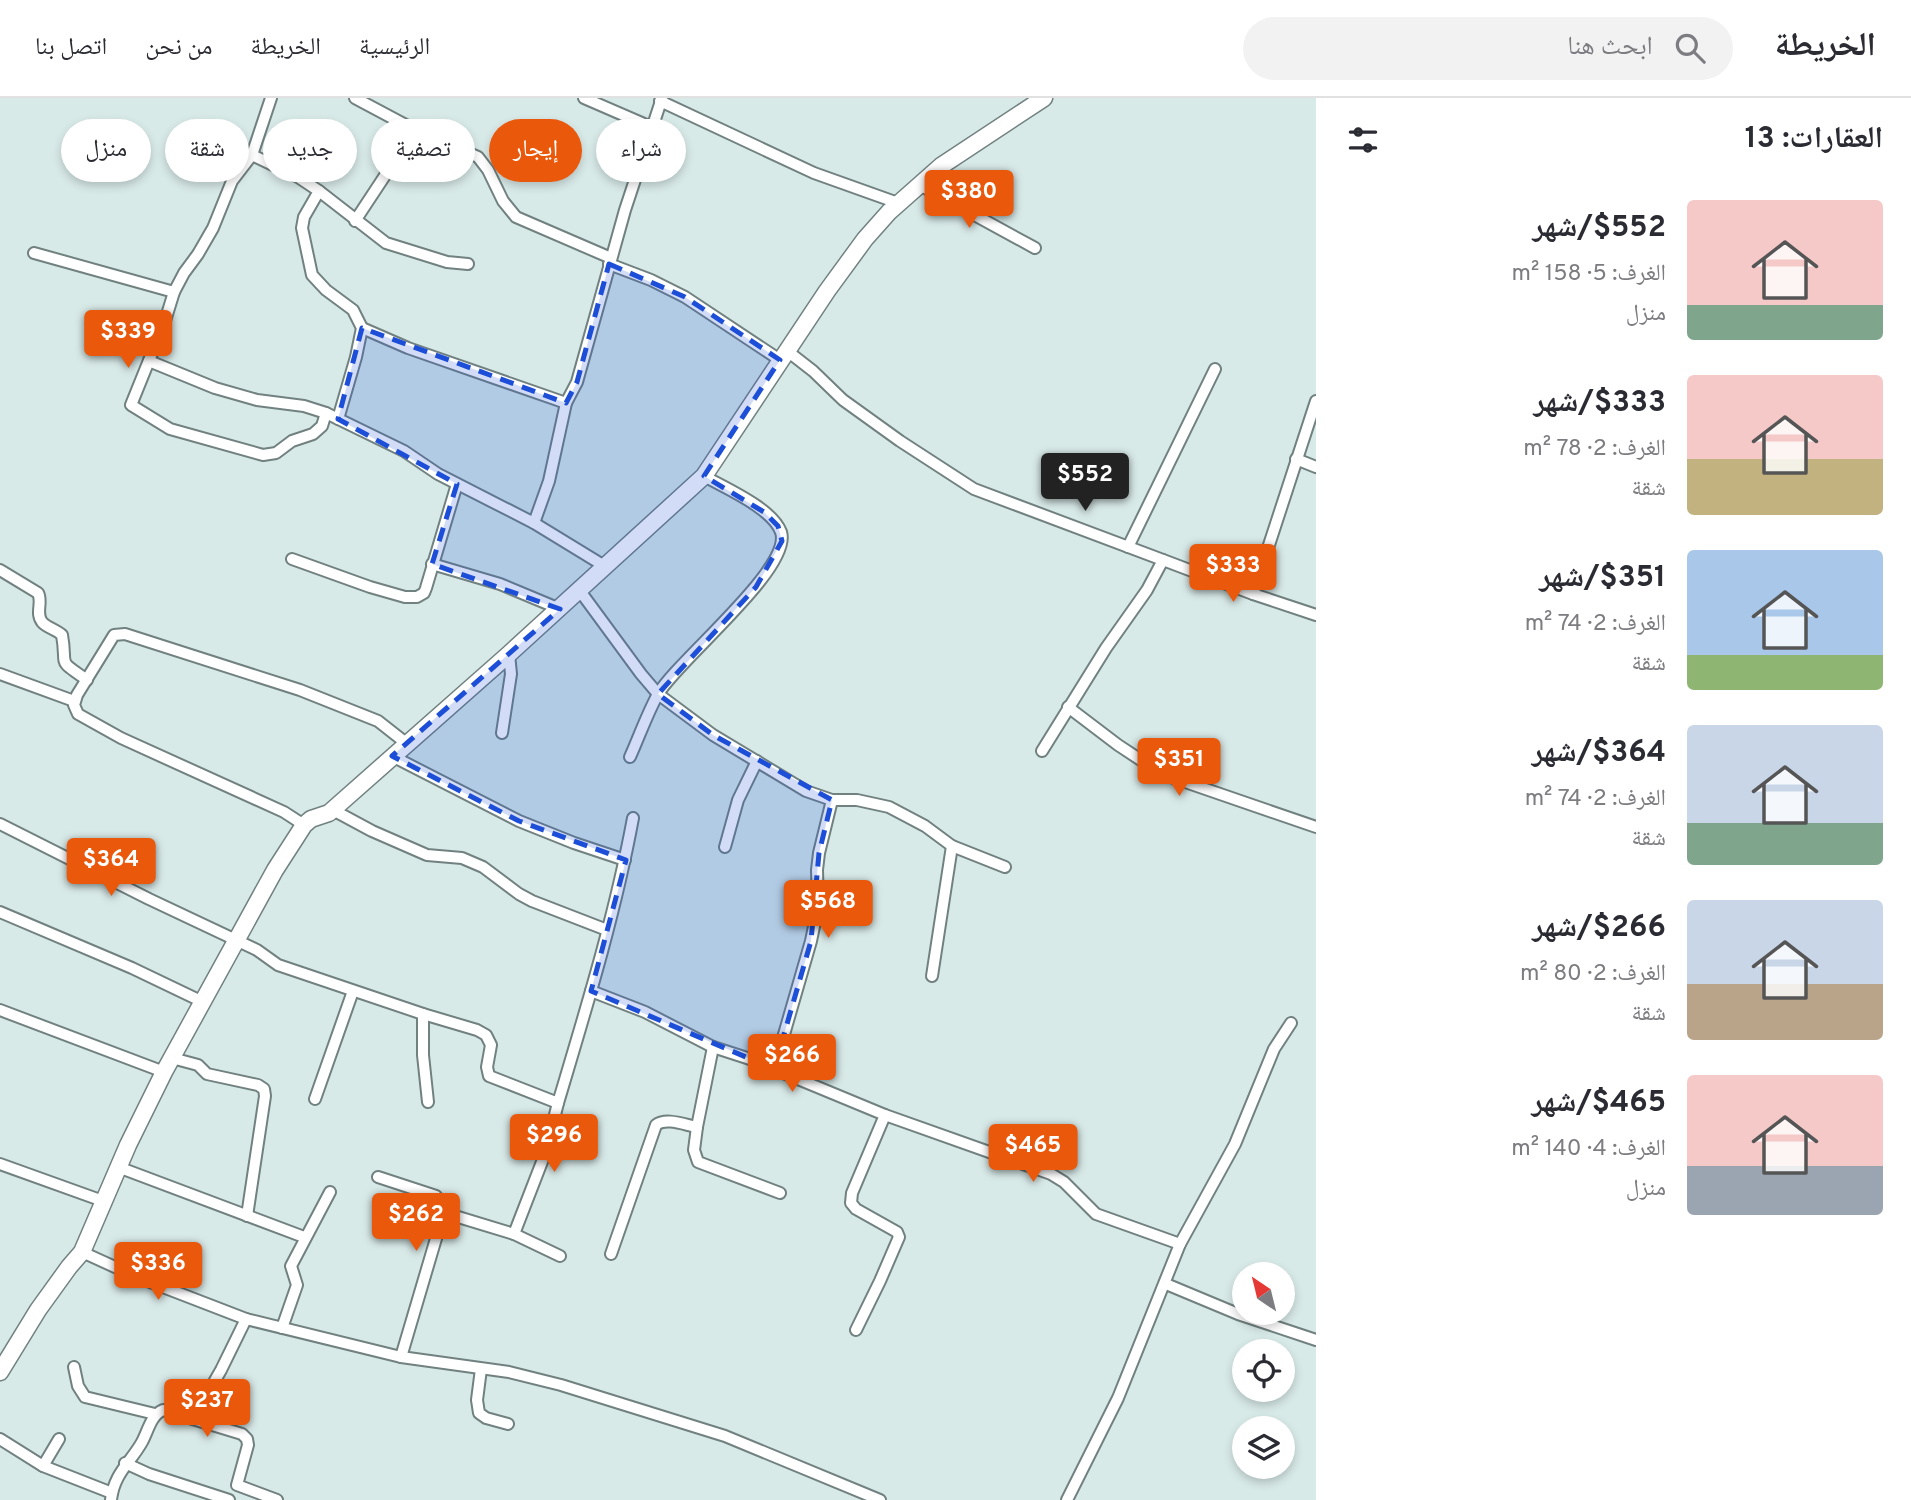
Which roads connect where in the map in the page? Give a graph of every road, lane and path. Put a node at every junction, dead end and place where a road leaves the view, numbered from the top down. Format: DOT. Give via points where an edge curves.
graph roads {
  1 [pos="271,98"];
  2 [pos="355,98"];
  3 [pos="584,98"];
  4 [pos="1044,98"];
  5 [pos="661,100"];
  6 [pos="394,119"];
  7 [pos="633,119"];
  8 [pos="654,119"];
  9 [pos="252,155"];
  10 [pos="475,156"];
  11 [pos="381,182"];
  12 [pos="634,182"];
  13 [pos="918,184"];
  14 [pos="319,191"];
  15 [pos="898,204"];
  16 [pos="355,221"];
  17 [pos="1035,248"];
  18 [pos="33,253"];
  19 [pos="610,261"];
  20 [pos="468,264"];
  21 [pos="174,292"];
  22 [pos="362,328"];
  23 [pos="783,355"];
  24 [pos="149,361"];
  25 [pos="1215,369"];
  26 [pos="1316,401"];
  27 [pos="566,403"];
  28 [pos="326,413"];
  29 [pos="338,419"];
  30 [pos="1296,459"];
  31 [pos="1316,467"];
  32 [pos="704,476"];
  33 [pos="457,484"];
  34 [pos="534,523"];
  35 [pos="1128,547"];
  36 [pos="292,559"];
  37 [pos="1163,560"];
  38 [pos="432,564"];
  39 [pos="606,567"];
  40 [pos="0,570"];
  41 [pos="580,590"];
  42 [pos="1253,594"];
  43 [pos="559,609"];
  44 [pos="1316,615"];
  45 [pos="509,654"];
  46 [pos="0,674"];
  47 [pos="87,680"];
  48 [pos="658,694"];
  49 [pos="74,701"];
  50 [pos="1068,707"];
  51 [pos="502,733"];
  52 [pos="406,743"];
  53 [pos="1042,751"];
  54 [pos="392,756"];
  55 [pos="630,757"];
  56 [pos="757,761"];
  57 [pos="832,800"];
  58 [pos="333,810"];
  59 [pos="633,818"];
  60 [pos="0,824"];
  61 [pos="304,825"];
  62 [pos="1316,827"];
  63 [pos="952,846"];
  64 [pos="726,847"];
  65 [pos="625,860"];
  66 [pos="1004,867"];
  67 [pos="0,912"];
  68 [pos="607,930"];
  69 [pos="237,940"];
  70 [pos="932,976"];
  71 [pos="353,991"];
  72 [pos="591,991"];
  73 [pos="203,1002"];
  74 [pos="0,1010"];
  75 [pos="423,1014"];
  76 [pos="1291,1023"];
  77 [pos="713,1047"];
  78 [pos="168,1065"];
  79 [pos="774,1069"];
  80 [pos="315,1099"];
  81 [pos="428,1102"];
  82 [pos="558,1103"];
  83 [pos="885,1115"];
  84 [pos="698,1127"];
  85 [pos="0,1164"];
  86 [pos="118,1167"];
  87 [pos="378,1177"];
  88 [pos="330,1192"];
  89 [pos="780,1193"];
  90 [pos="103,1201"];
  91 [pos="445,1213"];
  92 [pos="247,1216"];
  93 [pos="514,1234"];
  94 [pos="304,1237"];
  95 [pos="1180,1244"];
  96 [pos="82,1252"];
  97 [pos="611,1254"];
  98 [pos="561,1256"];
  99 [pos="1166,1284"];
  100 [pos="246,1320"];
  101 [pos="282,1328"];
  102 [pos="856,1330"];
  103 [pos="1316,1340"];
  104 [pos="401,1357"];
  105 [pos="2,1363"];
  106 [pos="74,1367"];
  107 [pos="481,1369"];
  108 [pos="155,1414"];
  109 [pos="193,1419"];
  110 [pos="508,1424"];
  111 [pos="0,1439"];
  112 [pos="59,1439"];
  113 [pos="125,1464"];
  114 [pos="43,1466"];
  115 [pos="237,1485"];
  116 [pos="111,1497"];
  117 [pos="229,1500"];
  118 [pos="277,1500"];
  119 [pos="880,1500"];
  120 [pos="1066,1500"];
  1 -- 9 [label="street"];
  2 -- 6 [label="street"];
  3 -- 7 [label="street"];
  4 -- 13 [label="street"];
  5 -- 8 [label="street"];
  5 -- 15 [label="street" via="814,173"];
  9 -- 14 [label="street"];
  9 -- 21 [label="street" via="232,181 213,228"];
  10 -- 19 [label="street" via="516,217"];
  11 -- 16 [label="street"];
  12 -- 19 [label="street"];
  13 -- 15 [label="street"];
  13 -- 17 [label="street"];
  14 -- 16 [label="street"];
  14 -- 22 [label="street" via="303,217 302,228 312,275 353,310"];
  15 -- 23 [label="street" via="849,260"];
  16 -- 20 [label="street" via="399,249"];
  18 -- 21 [label="street"];
  19 -- 23 [label="street" via="685,296"];
  19 -- 27 [label="street" via="577,382"];
  21 -- 24 [label="street"];
  22 -- 27 [label="street"];
  22 -- 29 [label="street"];
  23 -- 32 [label="street"];
  23 -- 35 [label="street" via="813,371 843,400 974,489"];
  24 -- 28 [label="street" via="215,388"];
  24 -- 28 [label="street" via="131,405 170,429 250,453 276,453 313,434"];
  25 -- 35 [label="street"];
  26 -- 30 [label="street"];
  27 -- 34 [label="street" via="550,481"];
  28 -- 29 [label="street"];
  29 -- 33 [label="street" via="404,451"];
  30 -- 31 [label="street"];
  30 -- 42 [label="street"];
  32 -- 39 [label="street"];
  32 -- 48 [label="street" via="764,512 778,526 782,541 755,587"];
  33 -- 34 [label="street"];
  33 -- 38 [label="street"];
  34 -- 39 [label="street"];
  35 -- 37 [label="street"];
  36 -- 38 [label="street" via="405,597 424,593"];
  37 -- 42 [label="street"];
  37 -- 50 [label="street"];
  38 -- 43 [label="street" via="500,584"];
  39 -- 41 [label="street"];
  40 -- 47 [label="street" via="38,593 41,621 62,635 62,661"];
  41 -- 43 [label="street"];
  41 -- 48 [label="street"];
  42 -- 44 [label="street"];
  43 -- 45 [label="street"];
  45 -- 51 [label="street" via="511,674"];
  45 -- 52 [label="street"];
  46 -- 49 [label="street"];
  47 -- 49 [label="street"];
  47 -- 52 [label="street" via="114,635 125,634 300,690 378,721"];
  48 -- 55 [label="street"];
  48 -- 56 [label="street"];
  49 -- 61 [label="street" via="78,714 93,723"];
  50 -- 53 [label="street"];
  50 -- 62 [label="street" via="1162,774"];
  52 -- 54 [label="street"];
  54 -- 58 [label="street"];
  54 -- 65 [label="street" via="519,821"];
  56 -- 57 [label="street"];
  56 -- 64 [label="street" via="738,800"];
  57 -- 63 [label="street" via="889,807"];
  57 -- 79 [label="street" via="819,853 818,907 811,941"];
  58 -- 61 [label="street"];
  58 -- 68 [label="street" via="427,855 462,858 483,867 525,897"];
  59 -- 65 [label="street"];
  60 -- 69 [label="street"];
  61 -- 69 [label="street"];
  63 -- 66 [label="street"];
  63 -- 70 [label="street"];
  65 -- 68 [label="street"];
  67 -- 73 [label="street"];
  68 -- 72 [label="street"];
  69 -- 71 [label="street" via="278,965"];
  69 -- 73 [label="street"];
  71 -- 75 [label="street"];
  71 -- 80 [label="street"];
  72 -- 77 [label="street"];
  72 -- 82 [label="street"];
  73 -- 78 [label="street"];
  74 -- 78 [label="street"];
  75 -- 81 [label="street"];
  75 -- 82 [label="street" via="486,1035 491,1045 489,1076"];
  76 -- 95 [label="street" via="1273,1049 1235,1144"];
  77 -- 79 [label="street"];
  77 -- 84 [label="street"];
  78 -- 86 [label="street"];
  78 -- 92 [label="street" via="198,1065 207,1074 264,1089"];
  79 -- 83 [label="street"];
  82 -- 93 [label="street" via="545,1154"];
  83 -- 95 [label="street" via="1051,1174 1097,1214"];
  83 -- 102 [label="street" via="851,1203 899,1235"];
  84 -- 89 [label="street" via="694,1150 698,1162"];
  84 -- 97 [label="street" via="656,1125"];
  85 -- 90 [label="street"];
  86 -- 90 [label="street"];
  86 -- 92 [label="street"];
  87 -- 91 [label="street" via="436,1196"];
  88 -- 94 [label="street"];
  90 -- 96 [label="street"];
  91 -- 93 [label="street"];
  91 -- 104 [label="street"];
  92 -- 94 [label="street"];
  93 -- 98 [label="street"];
  94 -- 101 [label="street" via="290,1266 297,1285"];
  95 -- 99 [label="street"];
  96 -- 100 [label="street"];
  96 -- 105 [label="street"];
  99 -- 103 [label="street"];
  99 -- 120 [label="street" via="1118,1398"];
  100 -- 101 [label="street"];
  100 -- 109 [label="street"];
  101 -- 104 [label="street"];
  104 -- 107 [label="street"];
  106 -- 108 [label="street" via="85,1397"];
  107 -- 110 [label="street" via="479,1413"];
  107 -- 119 [label="street" via="561,1385 725,1436"];
  108 -- 109 [label="street" via="163,1410"];
  108 -- 113 [label="street" via="141,1445"];
  109 -- 115 [label="street" via="247,1439"];
  111 -- 114 [label="street"];
  112 -- 114 [label="street"];
  113 -- 116 [label="street"];
  113 -- 117 [label="street"];
  114 -- 116 [label="street"];
  115 -- 117 [label="street"];
  115 -- 118 [label="street"];
}
